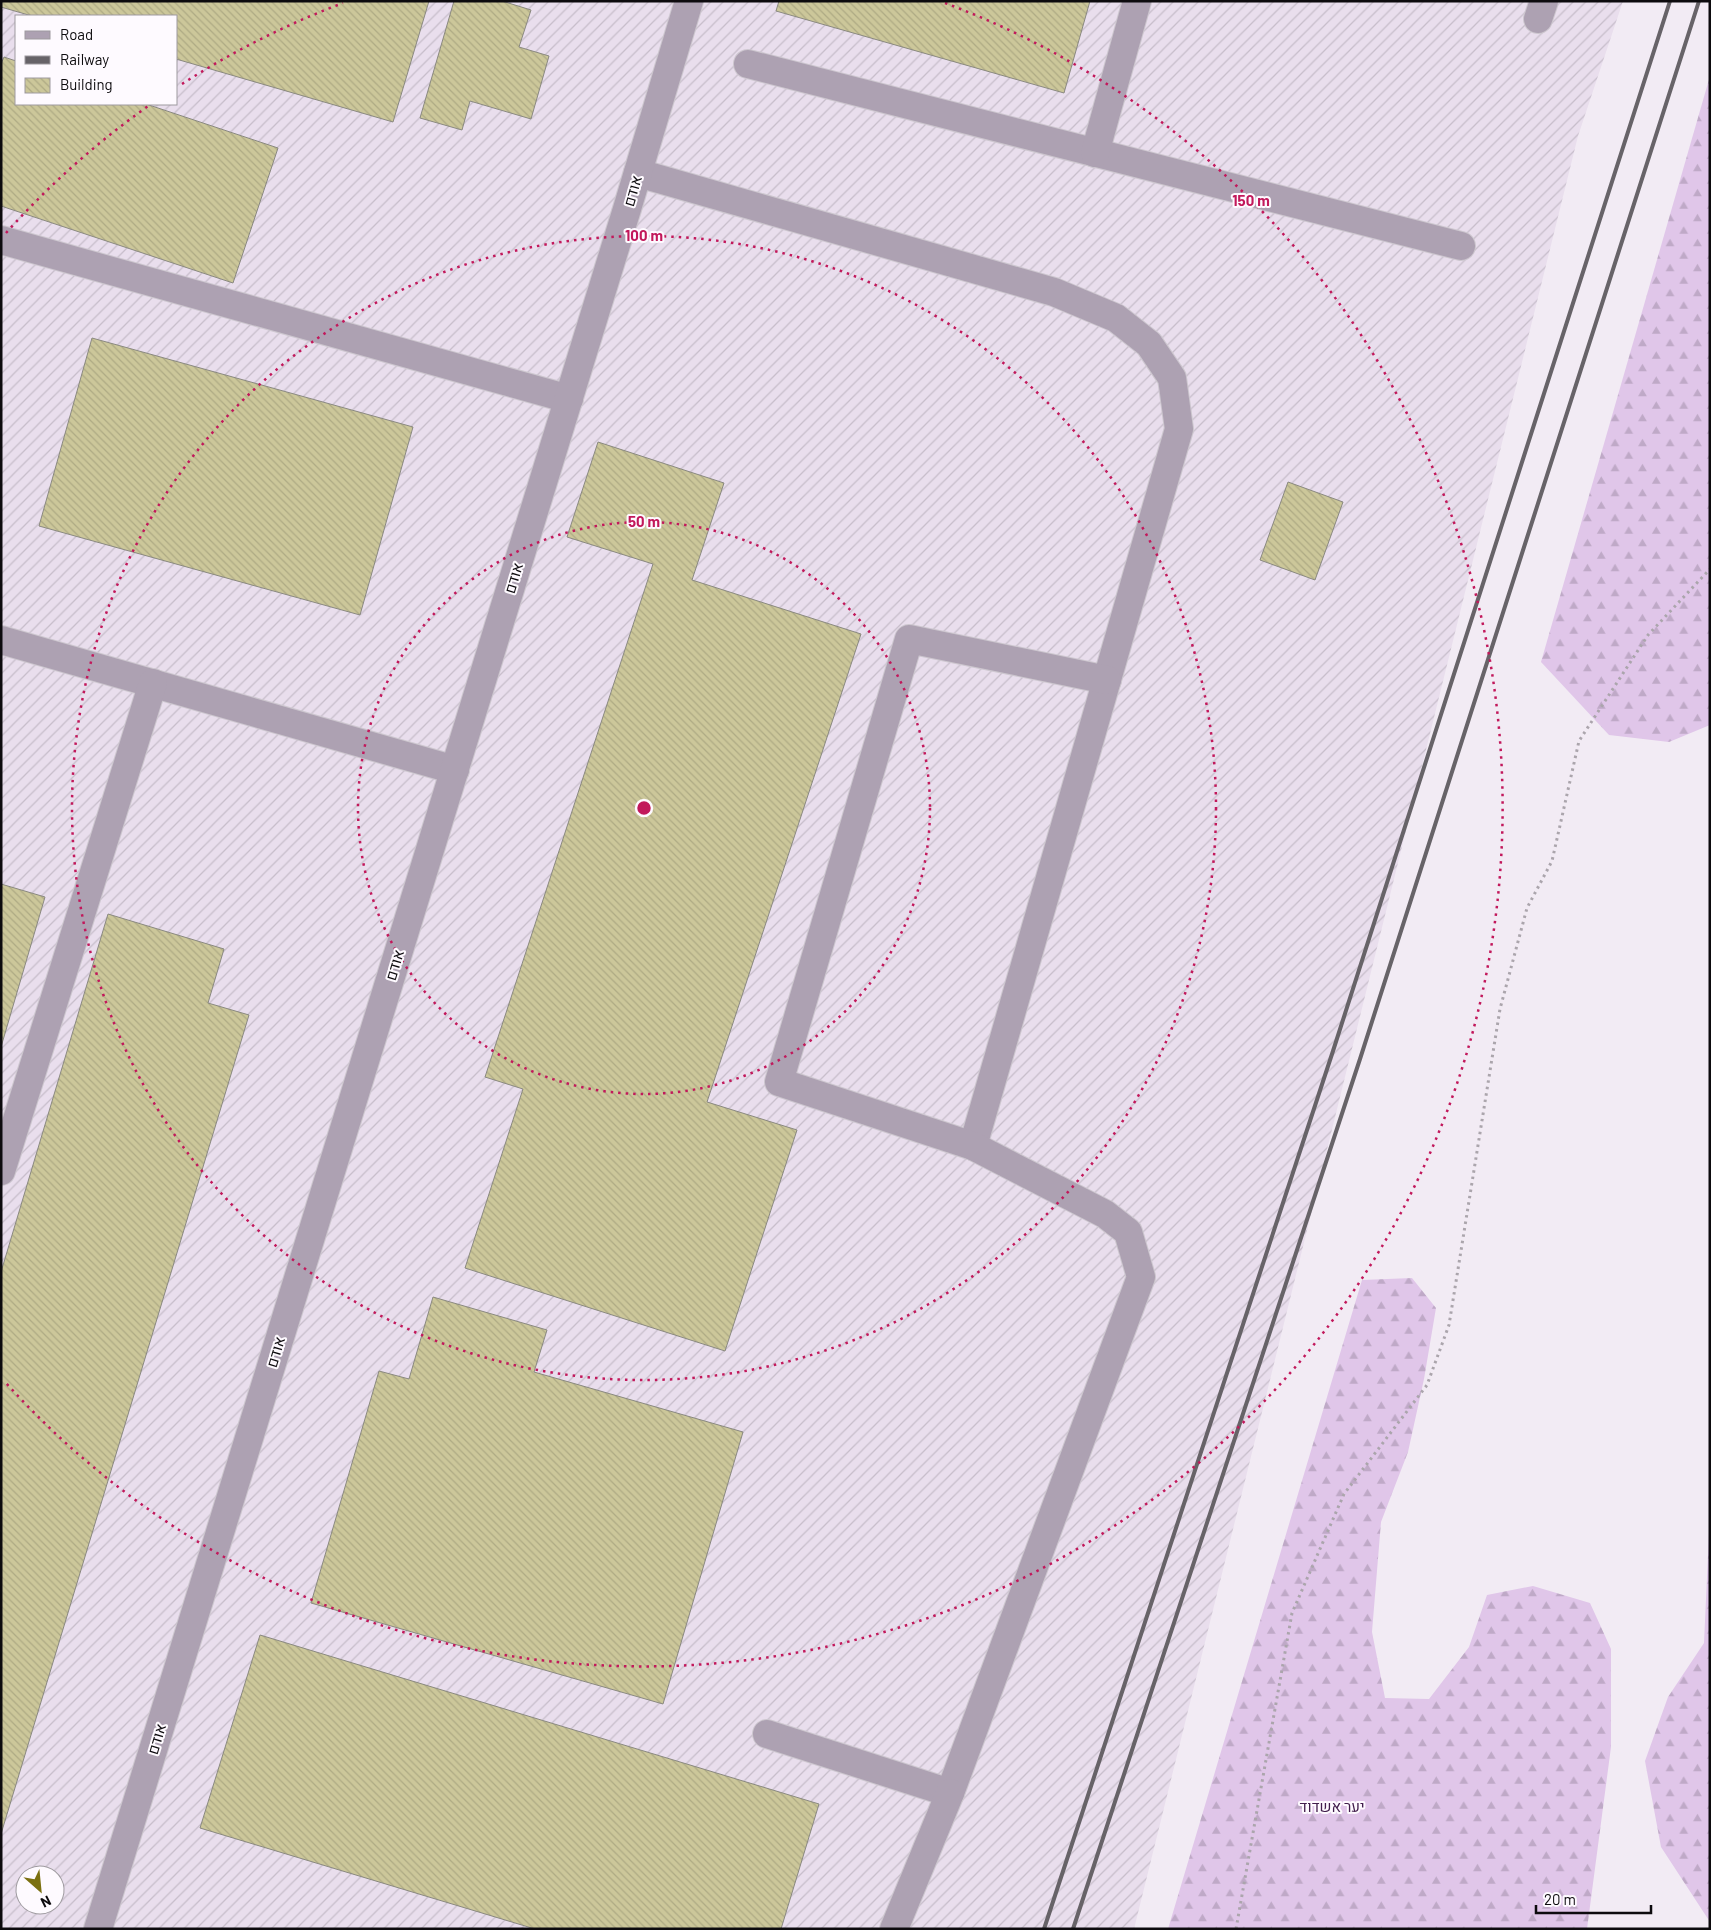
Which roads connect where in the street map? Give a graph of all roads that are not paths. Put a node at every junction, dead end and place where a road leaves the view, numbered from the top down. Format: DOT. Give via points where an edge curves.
graph roads {
  1 [pos="689,1"];
  2 [pos="1137,1"];
  3 [pos="748,64"];
  4 [pos="1095,152"];
  5 [pos="638,173"];
  6 [pos="1,240"];
  7 [pos="1461,246"];
  8 [pos="569,399"];
  9 [pos="1,640"];
  10 [pos="1107,680"];
  11 [pos="153,683"];
  12 [pos="455,770"];
  13 [pos="972,1146"];
  14 [pos="1,1171"];
  15 [pos="767,1734"];
  16 [pos="950,1793"];
  17 [pos="98,1929"];
  18 [pos="894,1929"];
  1 -- 5 [label="street, אודם"];
  2 -- 4 [label="street"];
  3 -- 4 [label="street"];
  4 -- 7 [label="street"];
  5 -- 8 [label="street, אודם"];
  5 -- 10 [label="street" via="1054,292 1116,318 1149,344 1172,378 1179,429"];
  6 -- 8 [label="street"];
  8 -- 12 [label="street, אודם"];
  9 -- 11 [label="street"];
  10 -- 13 [label="street"];
  10 -- 13 [label="street" via="909,639 779,1082"];
  11 -- 12 [label="street"];
  11 -- 14 [label="street"];
  12 -- 17 [label="street, אודם"];
  13 -- 16 [label="street" via="1105,1214 1128,1232 1141,1277"];
  15 -- 16 [label="street"];
  16 -- 18 [label="street"];
}
